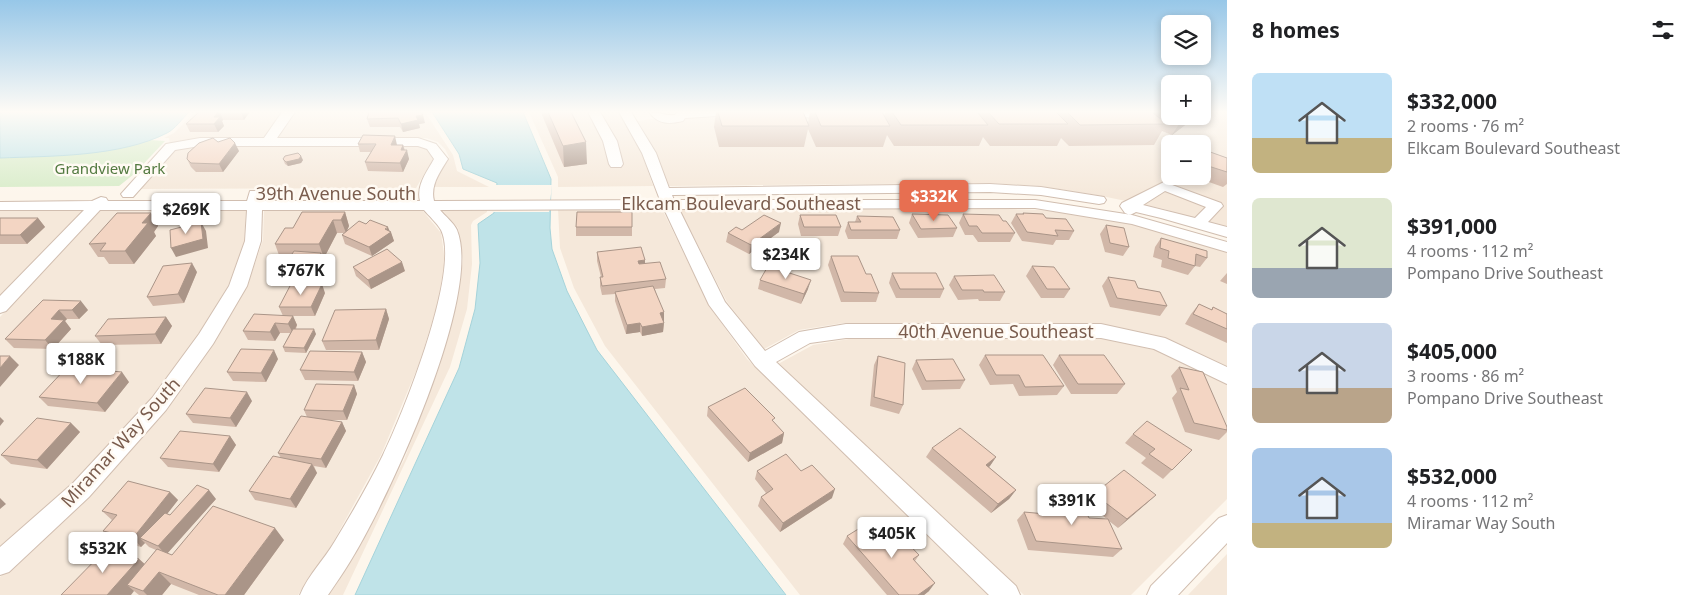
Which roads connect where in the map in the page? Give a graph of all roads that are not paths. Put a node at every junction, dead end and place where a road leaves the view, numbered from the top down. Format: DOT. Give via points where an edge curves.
graph roads {
  1 [pos="609,140"];
  2 [pos="641,140"];
  3 [pos="268,142"];
  4 [pos="616,164"];
  5 [pos="852,190"];
  6 [pos="0,194"];
  7 [pos="108,194"];
  8 [pos="128,194"];
  9 [pos="665,197"];
  10 [pos="491,198"];
  11 [pos="427,199"];
  12 [pos="256,200"];
  13 [pos="860,203"];
  14 [pos="0,206"];
  15 [pos="96,206"];
  16 [pos="1130,212"];
  17 [pos="1198,223"];
  18 [pos="1227,232"];
  19 [pos="1227,247"];
  20 [pos="0,307"];
  21 [pos="762,362"];
  22 [pos="1227,376"];
  23 [pos="1227,526"];
  24 [pos="0,563"];
  25 [pos="313,595"];
  26 [pos="1007,595"];
  27 [pos="1160,595"];
  1 -- 4 [label="street"];
  2 -- 9 [label="street"];
  3 -- 8 [label="street" via="200,142 171,147"];
  3 -- 11 [label="street" via="418,142 432,145 441,159 429,180"];
  5 -- 9 [label="street, Elkcam Boulevard Southeast"];
  5 -- 13 [label="street"];
  5 -- 16 [label="street, Elkcam Boulevard Southeast" via="990,188 1041,191"];
  6 -- 7 [label="street, 39th Avenue South"];
  7 -- 8 [label="street, 39th Avenue South"];
  7 -- 15 [label="street"];
  8 -- 12 [label="street, 39th Avenue South"];
  9 -- 10 [label="street, Elkcam Boulevard Southeast"];
  9 -- 13 [label="street, Elkcam Boulevard Southeast"];
  9 -- 21 [label="street" via="718,305"];
  10 -- 11 [label="street, 39th Avenue South"];
  11 -- 12 [label="street, 39th Avenue South"];
  11 -- 25 [label="street" via="450,230 454,260 448,303 429,365 392,457 342,551"];
  12 -- 15 [label="street, 39th Avenue South"];
  12 -- 24 [label="street, Miramar Way South" via="253,241 238,286 206,339 159,404 81,490"];
  13 -- 16 [label="street, Elkcam Boulevard Southeast" via="1035,204"];
  14 -- 15 [label="street, 39th Avenue South"];
  15 -- 20 [label="street"];
  16 -- 17 [label="street, Elkcam Boulevard Southeast"];
  16 -- 17 [label="street" via="1164,186 1216,206"];
  16 -- 19 [label="street, Elkcam Boulevard Southeast"];
  17 -- 18 [label="street, Elkcam Boulevard Southeast"];
  21 -- 22 [label="street, 40th Avenue Southeast" via="806,337 846,331 1101,331 1158,343"];
  21 -- 26 [label="street"];
  23 -- 27 [label="street"];
}
